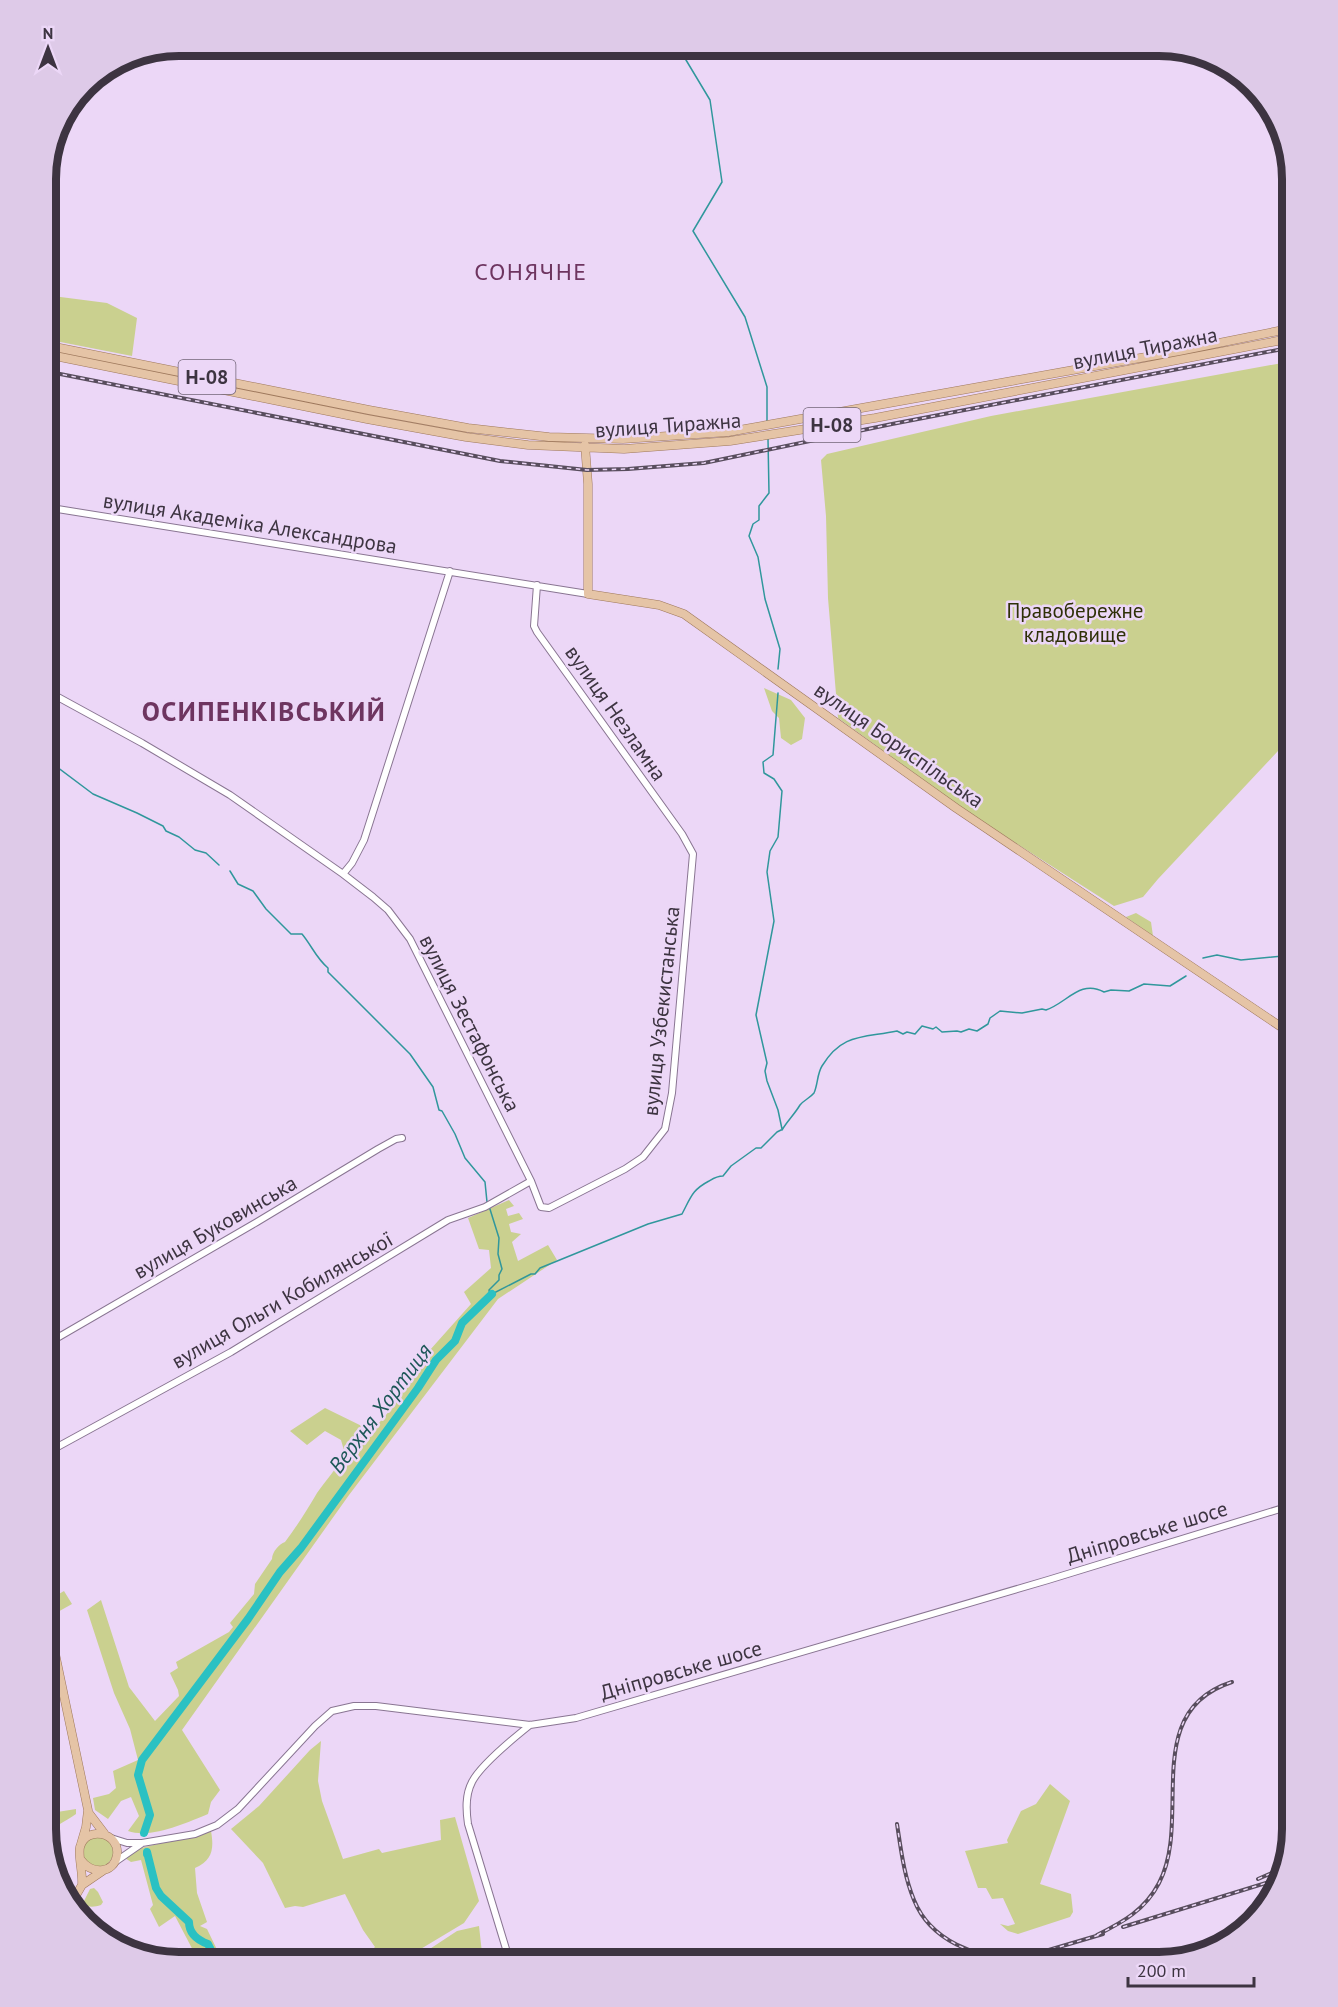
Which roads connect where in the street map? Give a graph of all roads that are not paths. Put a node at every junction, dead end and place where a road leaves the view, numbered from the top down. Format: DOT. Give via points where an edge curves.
graph roads {
  1 [pos="1282,330"];
  2 [pos="1282,340"];
  3 [pos="56,347"];
  4 [pos="56,356"];
  5 [pos="1030,376"];
  6 [pos="1034,387"];
  7 [pos="911,399"];
  8 [pos="915,411"];
  9 [pos="585,439"];
  10 [pos="585,449"];
  11 [pos="56,509"];
  12 [pos="450,571"];
  13 [pos="537,585"];
  14 [pos="588,594"];
  15 [pos="56,696"];
  16 [pos="693,854"];
  17 [pos="343,874"];
  18 [pos="1282,1028"];
  19 [pos="402,1138"];
  20 [pos="531,1181"];
  21 [pos="541,1207"];
  22 [pos="56,1339"];
  23 [pos="56,1447"];
  24 [pos="1282,1508"];
  25 [pos="56,1658"];
  26 [pos="530,1725"];
  27 [pos="88,1810"];
  28 [pos="108,1836"];
  29 [pos="142,1843"];
  30 [pos="81,1844"];
  31 [pos="81,1860"];
  32 [pos="110,1865"];
  33 [pos="82,1885"];
  34 [pos="76,1896"];
  35 [pos="507,1951"];
  1 -- 5 [label="main road, вулиця Тиражна / Н-08"];
  2 -- 6 [label="main road, вулиця Тиражна / Н-08"];
  3 -- 9 [label="main road, вулиця Тиражна / Н-08" via="459,426"];
  4 -- 10 [label="main road, вулиця Тиражна / Н-08" via="417,429"];
  5 -- 6 [label="main road"];
  5 -- 7 [label="main road, вулиця Тиражна / Н-08"];
  6 -- 8 [label="main road, вулиця Тиражна / Н-08"];
  7 -- 8 [label="main road"];
  7 -- 9 [label="main road, вулиця Тиражна / Н-08" via="728,432"];
  8 -- 10 [label="main road, вулиця Тиражна / Н-08" via="730,441"];
  9 -- 10 [label="main road"];
  10 -- 14 [label="main road"];
  11 -- 12 [label="street, вулиця Академіка Александрова"];
  12 -- 13 [label="street, вулиця Бориспільська"];
  12 -- 17 [label="street" via="364,840"];
  13 -- 14 [label="street, вулиця Бориспільська"];
  13 -- 16 [label="street, вулиця Незламна" via="537,632"];
  14 -- 18 [label="main road, вулиця Бориспільська" via="659,605 684,614 956,808"];
  15 -- 17 [label="street, вулиця Зестафонська" via="230,795"];
  16 -- 21 [label="street, вулиця Узбекистанська" via="672,1093 665,1129 639,1161 549,1208"];
  17 -- 20 [label="street, вулиця Зестафонська" via="388,910 410,939"];
  19 -- 22 [label="street, вулиця Буковинська"];
  20 -- 21 [label="street, вулиця Зестафонська"];
  20 -- 23 [label="street, вулиця Ольги Кобилянської" via="485,1207 448,1220 231,1352"];
  24 -- 26 [label="street, Дніпровське шосе" via="576,1718"];
  25 -- 27 [label="main road"];
  26 -- 29 [label="street, Дніпровське шосе" via="376,1706 332,1711 238,1809 217,1825 195,1834"];
  26 -- 35 [label="street" via="473,1780 467,1800 468,1824"];
  27 -- 28 [label="main road"];
  27 -- 30 [label="main road"];
  28 -- 29 [label="street, Дніпровське шосе" via="127,1843"];
  28 -- 30 [label="main road" via="89,1835"];
  28 -- 32 [label="main road" via="117,1848 117,1856"];
  29 -- 32 [label="street"];
  30 -- 31 [label="main road"];
  31 -- 32 [label="main road" via="92,1870"];
  31 -- 33 [label="main road"];
  32 -- 33 [label="main road"];
  33 -- 34 [label="main road"];
}
